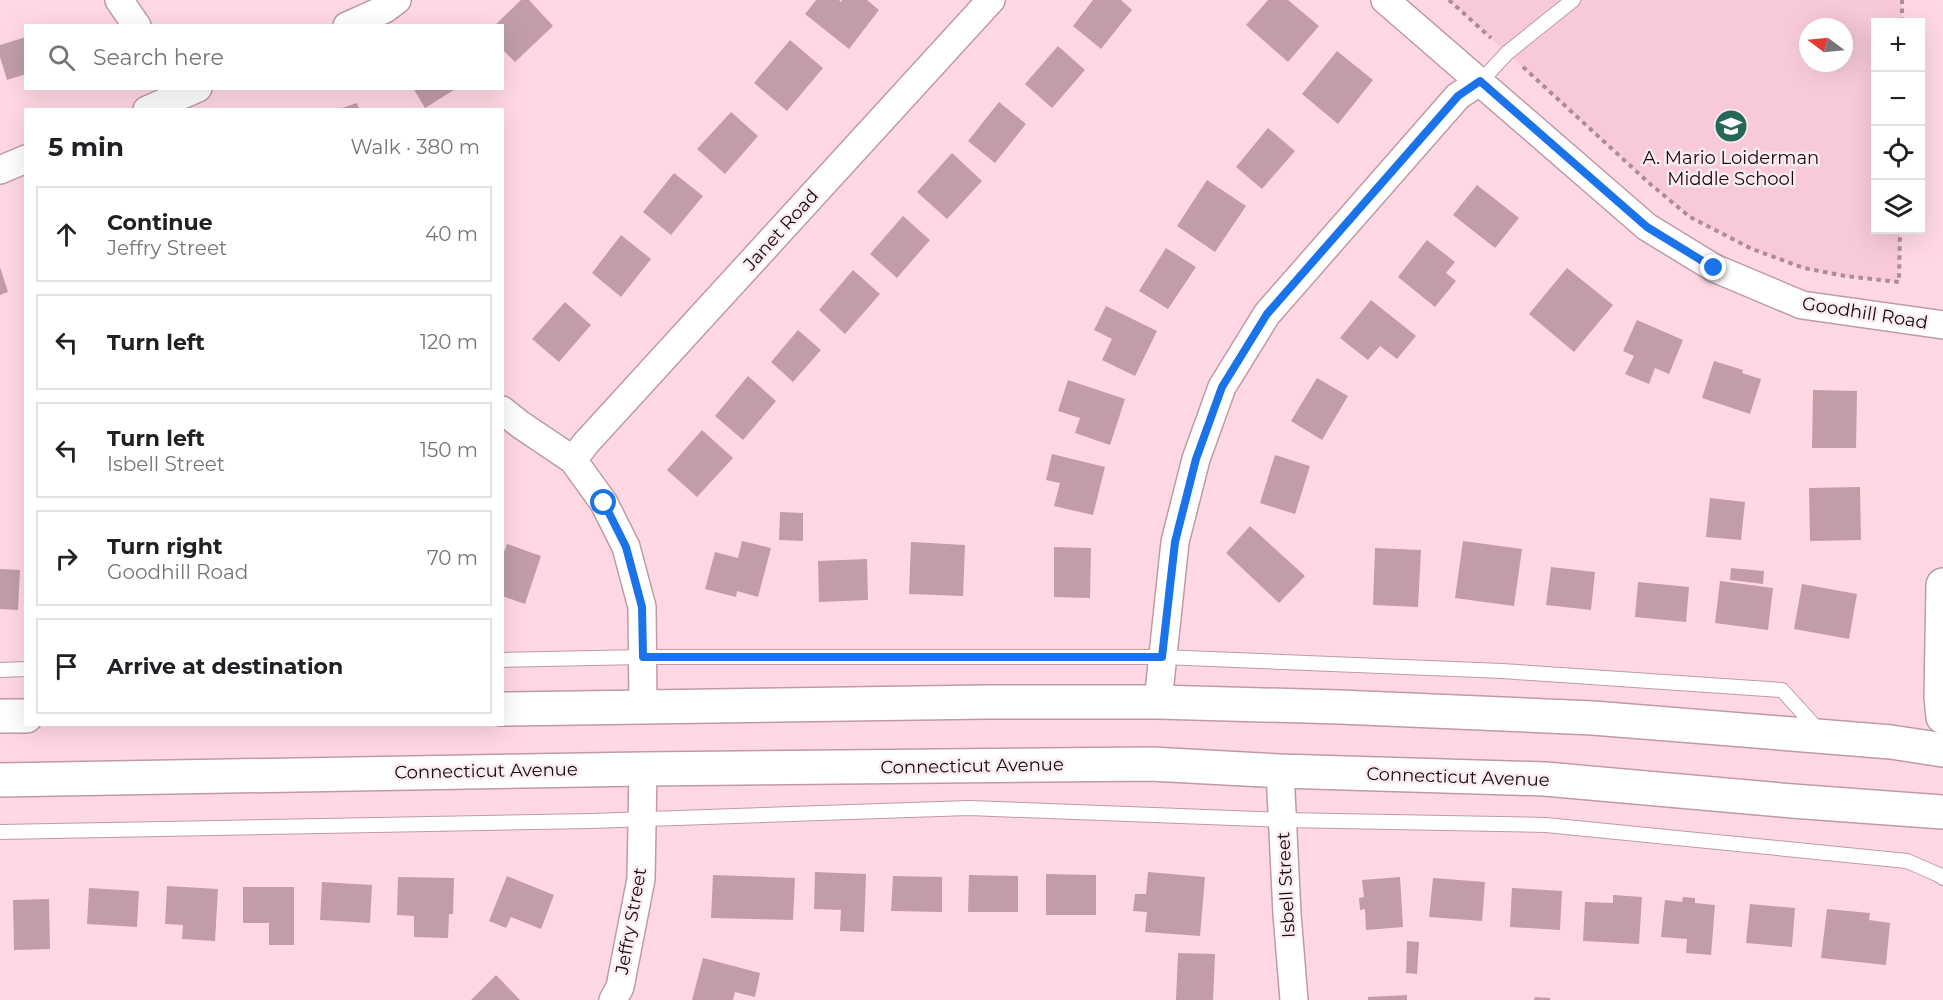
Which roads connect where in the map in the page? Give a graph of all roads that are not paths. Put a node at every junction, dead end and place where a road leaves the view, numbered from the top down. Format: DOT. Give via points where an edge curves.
graph roads {
  1 [pos="118,0"];
  2 [pos="397,0"];
  3 [pos="991,0"];
  4 [pos="1385,0"];
  5 [pos="1574,0"];
  6 [pos="136,24"];
  7 [pos="351,24"];
  8 [pos="1480,81"];
  9 [pos="191,95"];
  10 [pos="153,108"];
  11 [pos="24,160"];
  12 [pos="0,170"];
  13 [pos="1943,325"];
  14 [pos="504,412"];
  15 [pos="573,460"];
  16 [pos="1943,585"];
  17 [pos="643,657"];
  18 [pos="1162,657"];
  19 [pos="504,660"];
  20 [pos="1942,667"];
  21 [pos="24,669"];
  22 [pos="0,670"];
  23 [pos="1158,702"];
  24 [pos="643,706"];
  25 [pos="504,709"];
  26 [pos="0,716"];
  27 [pos="24,716"];
  28 [pos="1943,717"];
  29 [pos="1824,736"];
  30 [pos="1943,750"];
  31 [pos="643,769"];
  32 [pos="1280,771"];
  33 [pos="0,780"];
  34 [pos="1943,812"];
  35 [pos="642,819"];
  36 [pos="1283,820"];
  37 [pos="0,832"];
  38 [pos="1943,878"];
  39 [pos="613,1000"];
  40 [pos="1294,1000"];
  1 -- 6 [label="street"];
  2 -- 7 [label="street"];
  3 -- 15 [label="street, Janet Road"];
  4 -- 8 [label="street, Goodhill Road"];
  5 -- 8 [label="lane" via="1507,53"];
  8 -- 13 [label="street, Goodhill Road" via="1647,227 1714,268 1802,305"];
  8 -- 18 [label="street" via="1458,96 1267,314 1222,387 1196,459 1175,542"];
  9 -- 10 [label="street"];
  11 -- 12 [label="street"];
  14 -- 15 [label="street"];
  15 -- 17 [label="street" via="604,503 626,547 642,607"];
  16 -- 20 [label="main road"];
  17 -- 18 [label="lane"];
  17 -- 19 [label="lane"];
  17 -- 24 [label="street"];
  18 -- 23 [label="street"];
  18 -- 29 [label="lane" via="1502,670 1782,690"];
  20 -- 28 [label="main road"];
  21 -- 22 [label="lane"];
  23 -- 24 [label="main road"];
  23 -- 29 [label="main road" via="1581,718"];
  24 -- 25 [label="main road"];
  26 -- 27 [label="main road"];
  29 -- 30 [label="main road"];
  31 -- 32 [label="main road, Connecticut Avenue" via="1151,764"];
  31 -- 33 [label="main road, Connecticut Avenue"];
  31 -- 35 [label="street, Jeffry Street"];
  32 -- 34 [label="main road, Connecticut Avenue" via="1545,779"];
  32 -- 36 [label="street, Isbell Street"];
  35 -- 36 [label="lane" via="969,808"];
  35 -- 37 [label="lane"];
  35 -- 39 [label="street, Jeffry Street" via="641,879 620,987"];
  36 -- 38 [label="lane" via="1546,825 1907,861"];
  36 -- 40 [label="street, Isbell Street"];
}
